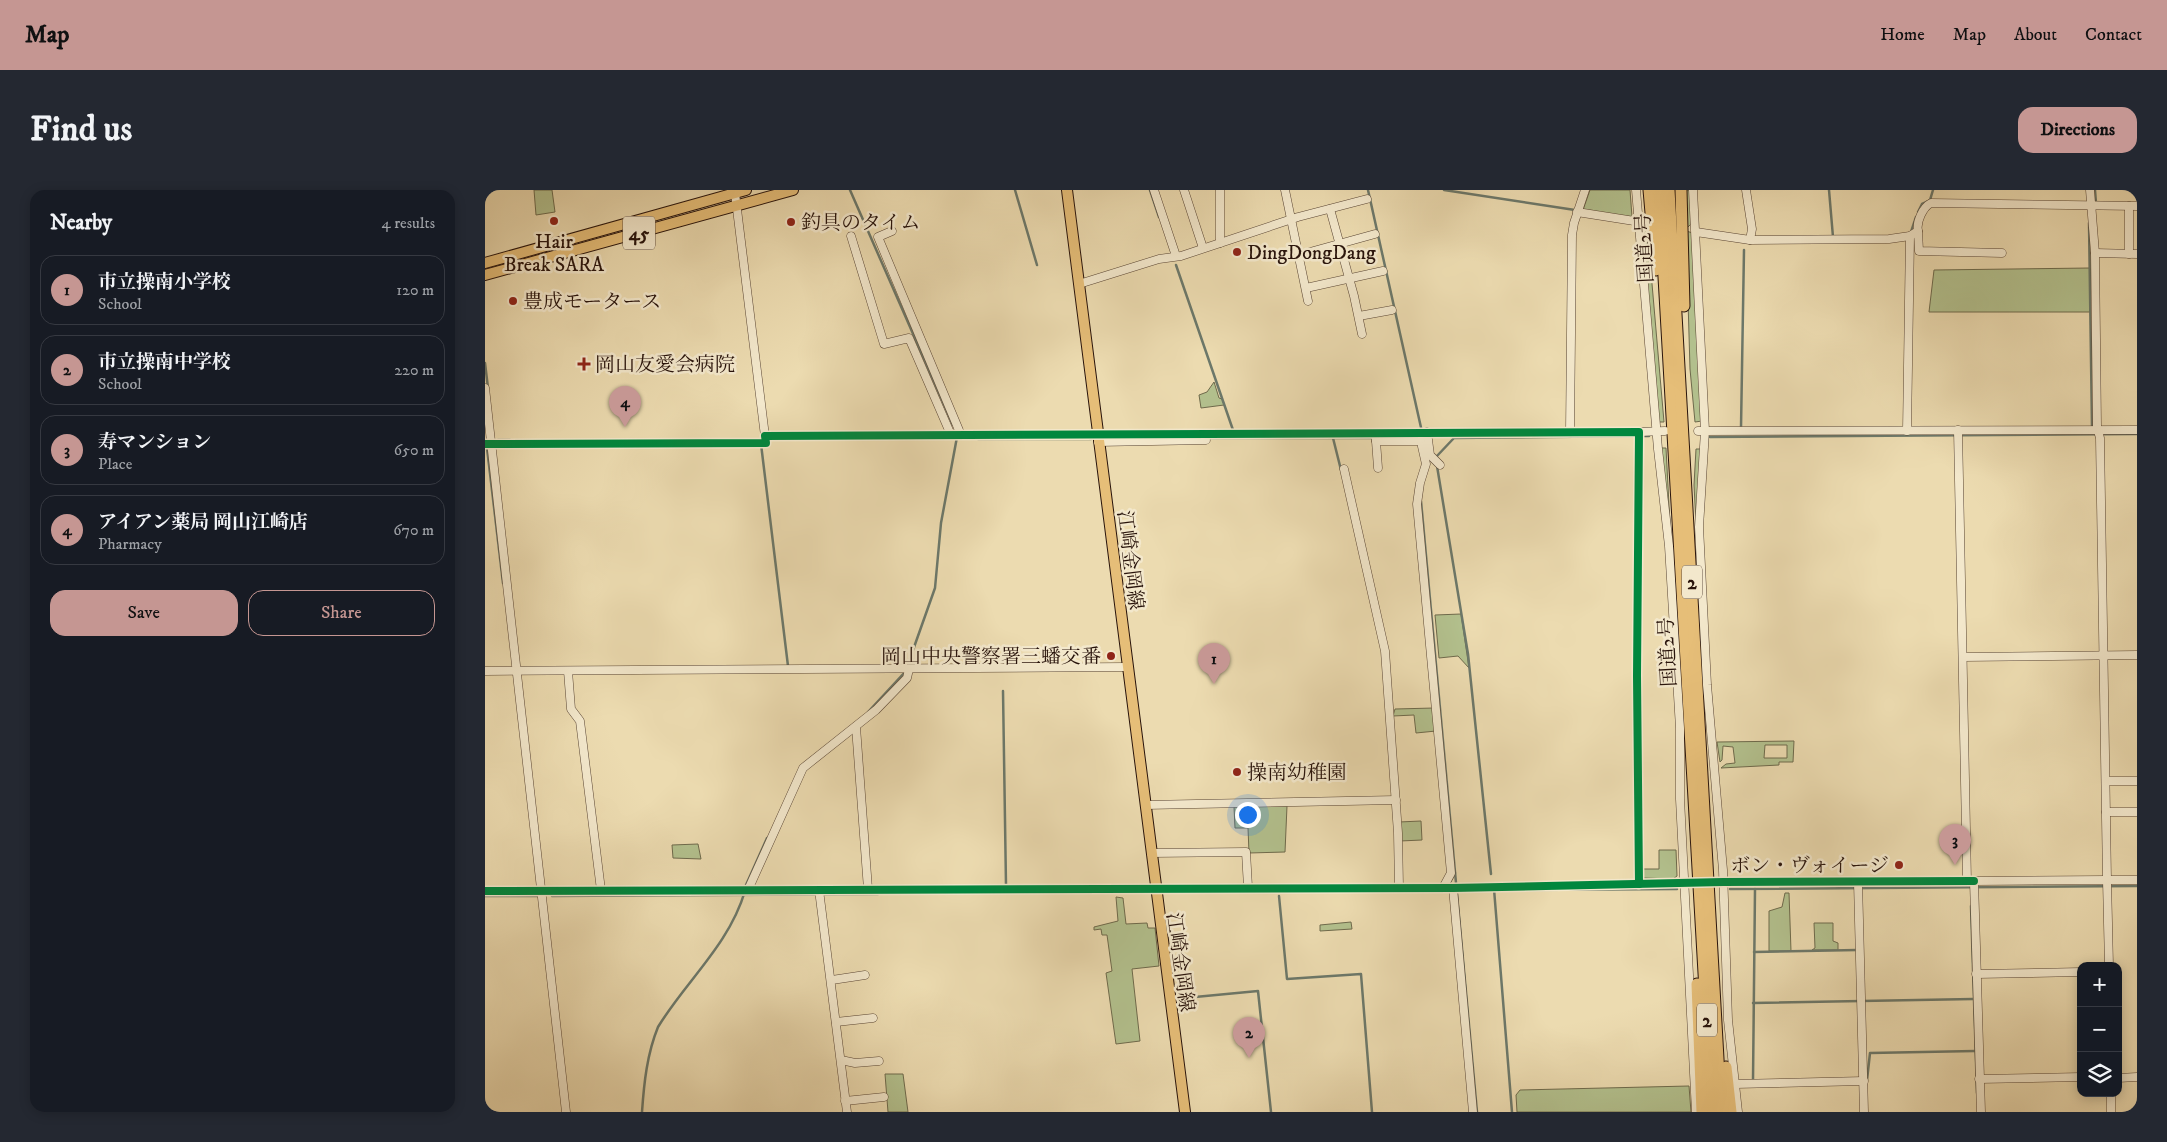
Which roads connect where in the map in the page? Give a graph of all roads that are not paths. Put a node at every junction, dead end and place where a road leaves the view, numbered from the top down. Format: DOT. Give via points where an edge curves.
graph roads {
  1 [pos="746,190"];
  2 [pos="793,190"];
  3 [pos="1067,190"];
  4 [pos="1154,190"];
  5 [pos="1184,190"];
  6 [pos="1220,190"];
  7 [pos="1285,190"];
  8 [pos="1585,190"];
  9 [pos="1637,190"];
  10 [pos="1649,190"];
  11 [pos="1659,190"];
  12 [pos="1669,190"];
  13 [pos="1681,190"];
  14 [pos="1693,190"];
  15 [pos="1746,190"];
  16 [pos="2091,190"];
  17 [pos="735,193"];
  18 [pos="1367,199"];
  19 [pos="737,205"];
  20 [pos="2092,206"];
  21 [pos="2133,206"];
  22 [pos="1330,209"];
  23 [pos="1577,212"];
  24 [pos="1293,220"];
  25 [pos="1639,222"];
  26 [pos="1647,223"];
  27 [pos="1686,228"];
  28 [pos="892,231"];
  29 [pos="1696,231"];
  30 [pos="1375,234"];
  31 [pos="1913,234"];
  32 [pos="851,236"];
  33 [pos="1750,240"];
  34 [pos="1220,243"];
  35 [pos="1339,244"];
  36 [pos="1203,248"];
  37 [pos="2002,253"];
  38 [pos="1299,254"];
  39 [pos="2095,254"];
  40 [pos="2133,254"];
  41 [pos="1176,256"];
  42 [pos="485,263"];
  43 [pos="1383,271"];
  44 [pos="485,275"];
  45 [pos="1349,278"];
  46 [pos="1079,284"];
  47 [pos="1306,288"];
  48 [pos="1309,301"];
  49 [pos="1392,310"];
  50 [pos="1359,316"];
  51 [pos="1362,334"];
  52 [pos="1679,353"];
  53 [pos="485,388"];
  54 [pos="2137,430"];
  55 [pos="1661,431"];
  56 [pos="1701,431"];
  57 [pos="1907,431"];
  58 [pos="1570,433"];
  59 [pos="1958,433"];
  60 [pos="2099,433"];
  61 [pos="957,435"];
  62 [pos="1421,435"];
  63 [pos="1639,435"];
  64 [pos="1376,437"];
  65 [pos="1097,438"];
  66 [pos="764,440"];
  67 [pos="1206,440"];
  68 [pos="488,444"];
  69 [pos="1675,460"];
  70 [pos="1436,461"];
  71 [pos="1378,468"];
  72 [pos="1344,469"];
  73 [pos="2105,655"];
  74 [pos="2137,655"];
  75 [pos="1963,657"];
  76 [pos="1127,667"];
  77 [pos="907,669"];
  78 [pos="485,671"];
  79 [pos="517,671"];
  80 [pos="568,671"];
  81 [pos="856,727"];
  82 [pos="2137,781"];
  83 [pos="2106,782"];
  84 [pos="1396,800"];
  85 [pos="1145,804"];
  86 [pos="2106,812"];
  87 [pos="2137,812"];
  88 [pos="1151,853"];
  89 [pos="2137,880"];
  90 [pos="1719,882"];
  91 [pos="1688,883"];
  92 [pos="1639,884"];
  93 [pos="1972,884"];
  94 [pos="2107,884"];
  95 [pos="1858,886"];
  96 [pos="1155,887"];
  97 [pos="1248,887"];
  98 [pos="1399,887"];
  99 [pos="1452,888"];
  100 [pos="868,889"];
  101 [pos="601,890"];
  102 [pos="746,890"];
  103 [pos="485,891"];
  104 [pos="542,891"];
  105 [pos="819,892"];
  106 [pos="1701,927"];
  107 [pos="2109,962"];
  108 [pos="2077,972"];
  109 [pos="1714,974"];
  110 [pos="1976,974"];
  111 [pos="865,975"];
  112 [pos="831,980"];
  113 [pos="873,1018"];
  114 [pos="836,1022"];
  115 [pos="841,1060"];
  116 [pos="879,1061"];
  117 [pos="2077,1076"];
  118 [pos="2122,1078"];
  119 [pos="2137,1078"];
  120 [pos="1979,1079"];
  121 [pos="1864,1081"];
  122 [pos="1735,1084"];
  123 [pos="884,1097"];
  124 [pos="2111,1097"];
  125 [pos="845,1101"];
  126 [pos="566,1112"];
  127 [pos="847,1112"];
  128 [pos="1185,1112"];
  129 [pos="1473,1112"];
  130 [pos="1696,1112"];
  131 [pos="1702,1112"];
  132 [pos="1712,1112"];
  133 [pos="1721,1112"];
  134 [pos="1731,1112"];
  135 [pos="1738,1112"];
  136 [pos="1864,1112"];
  137 [pos="1981,1112"];
  138 [pos="2111,1112"];
  1 -- 17 [label="main road, 45"];
  2 -- 19 [label="main road, 45"];
  3 -- 46 [label="main road, 江崎金岡線"];
  4 -- 41 [label="street"];
  5 -- 36 [label="street"];
  6 -- 34 [label="street"];
  7 -- 24 [label="street"];
  8 -- 23 [label="street"];
  9 -- 25 [label="street"];
  10 -- 69 [label="highway"];
  11 -- 69 [label="highway, 国道2号 / 2"];
  12 -- 52 [label="highway, 国道2号 / 2"];
  13 -- 52 [label="highway" via="1684,334"];
  14 -- 29 [label="street"];
  15 -- 33 [label="street" via="1752,228"];
  16 -- 20 [label="street"];
  17 -- 19 [label="street"];
  17 -- 42 [label="main road, 45"];
  18 -- 22 [label="street"];
  19 -- 44 [label="main road, 45"];
  19 -- 66 [label="street"];
  20 -- 21 [label="street"];
  20 -- 31 [label="street" via="1931,203 1925,207"];
  20 -- 39 [label="street"];
  21 -- 40 [label="street"];
  22 -- 24 [label="street"];
  22 -- 35 [label="street"];
  23 -- 25 [label="street"];
  23 -- 58 [label="street" via="1572,251"];
  24 -- 34 [label="street"];
  24 -- 38 [label="street"];
  25 -- 26 [label="street"];
  25 -- 55 [label="street"];
  27 -- 29 [label="street"];
  28 -- 61 [label="street" via="878,237"];
  29 -- 33 [label="street"];
  29 -- 56 [label="street"];
  30 -- 35 [label="street"];
  31 -- 33 [label="street" via="1889,239"];
  31 -- 37 [label="street" via="1919,251"];
  31 -- 57 [label="street"];
  32 -- 61 [label="street" via="884,344 909,338"];
  34 -- 36 [label="street"];
  35 -- 38 [label="street"];
  35 -- 45 [label="street"];
  36 -- 41 [label="street"];
  38 -- 47 [label="street"];
  39 -- 40 [label="street"];
  39 -- 60 [label="street"];
  41 -- 46 [label="street"];
  43 -- 45 [label="street"];
  45 -- 47 [label="street"];
  45 -- 50 [label="street"];
  46 -- 65 [label="main road, 江崎金岡線"];
  47 -- 48 [label="street"];
  49 -- 50 [label="street"];
  50 -- 51 [label="street"];
  52 -- 109 [label="highway, 国道2号 / 2"];
  53 -- 68 [label="street"];
  54 -- 60 [label="street"];
  55 -- 63 [label="street"];
  55 -- 91 [label="street"];
  56 -- 57 [label="street"];
  56 -- 90 [label="street" via="1699,527"];
  57 -- 59 [label="street"];
  58 -- 62 [label="street"];
  58 -- 63 [label="street"];
  59 -- 60 [label="street"];
  59 -- 75 [label="street"];
  60 -- 73 [label="street"];
  61 -- 65 [label="street"];
  61 -- 66 [label="street"];
  62 -- 64 [label="street"];
  62 -- 70 [label="street"];
  62 -- 99 [label="street" via="1426,464 1417,504"];
  63 -- 92 [label="street"];
  64 -- 65 [label="street"];
  64 -- 71 [label="street"];
  65 -- 67 [label="street"];
  65 -- 76 [label="main road, 江崎金岡線"];
  66 -- 68 [label="street"];
  68 -- 79 [label="street"];
  69 -- 106 [label="highway, 国道2号 / 2"];
  72 -- 84 [label="street" via="1385,651"];
  73 -- 74 [label="street"];
  73 -- 75 [label="street"];
  73 -- 83 [label="street"];
  75 -- 93 [label="street"];
  76 -- 77 [label="street"];
  76 -- 85 [label="main road, 江崎金岡線"];
  77 -- 80 [label="street"];
  77 -- 81 [label="street" via="907,678"];
  78 -- 79 [label="street"];
  79 -- 80 [label="street"];
  79 -- 104 [label="street"];
  80 -- 101 [label="street" via="571,709 580,721"];
  81 -- 100 [label="street"];
  81 -- 102 [label="street" via="803,768"];
  82 -- 83 [label="street"];
  83 -- 86 [label="street"];
  84 -- 85 [label="street"];
  84 -- 98 [label="street"];
  85 -- 88 [label="main road, 江崎金岡線"];
  86 -- 87 [label="street"];
  86 -- 94 [label="street"];
  88 -- 96 [label="main road, 江崎金岡線"];
  88 -- 97 [label="street" via="1246,852"];
  89 -- 94 [label="street"];
  90 -- 95 [label="street"];
  90 -- 122 [label="street"];
  91 -- 92 [label="street"];
  91 -- 130 [label="street"];
  92 -- 99 [label="street"];
  93 -- 94 [label="street"];
  93 -- 95 [label="street"];
  93 -- 110 [label="street"];
  94 -- 107 [label="street"];
  95 -- 121 [label="street"];
  96 -- 97 [label="street"];
  96 -- 100 [label="street"];
  96 -- 128 [label="main road, 江崎金岡線"];
  97 -- 98 [label="street"];
  98 -- 99 [label="street"];
  99 -- 129 [label="street"];
  100 -- 105 [label="street"];
  101 -- 102 [label="street"];
  101 -- 104 [label="street"];
  102 -- 105 [label="street"];
  103 -- 104 [label="street"];
  104 -- 126 [label="street"];
  105 -- 112 [label="street"];
  106 -- 131 [label="highway" via="1697,954"];
  106 -- 132 [label="highway, 国道2号 / 2"];
  108 -- 110 [label="street"];
  109 -- 133 [label="highway, 国道2号 / 2"];
  109 -- 134 [label="highway"];
  110 -- 120 [label="street"];
  111 -- 112 [label="street"];
  112 -- 114 [label="street"];
  113 -- 114 [label="street"];
  114 -- 115 [label="street"];
  115 -- 116 [label="street" via="855,1063"];
  115 -- 125 [label="street"];
  117 -- 120 [label="street"];
  118 -- 119 [label="street"];
  120 -- 137 [label="street"];
  121 -- 122 [label="street"];
  121 -- 136 [label="street"];
  122 -- 135 [label="street"];
  123 -- 125 [label="street"];
  124 -- 138 [label="street"];
  125 -- 127 [label="street"];
}
